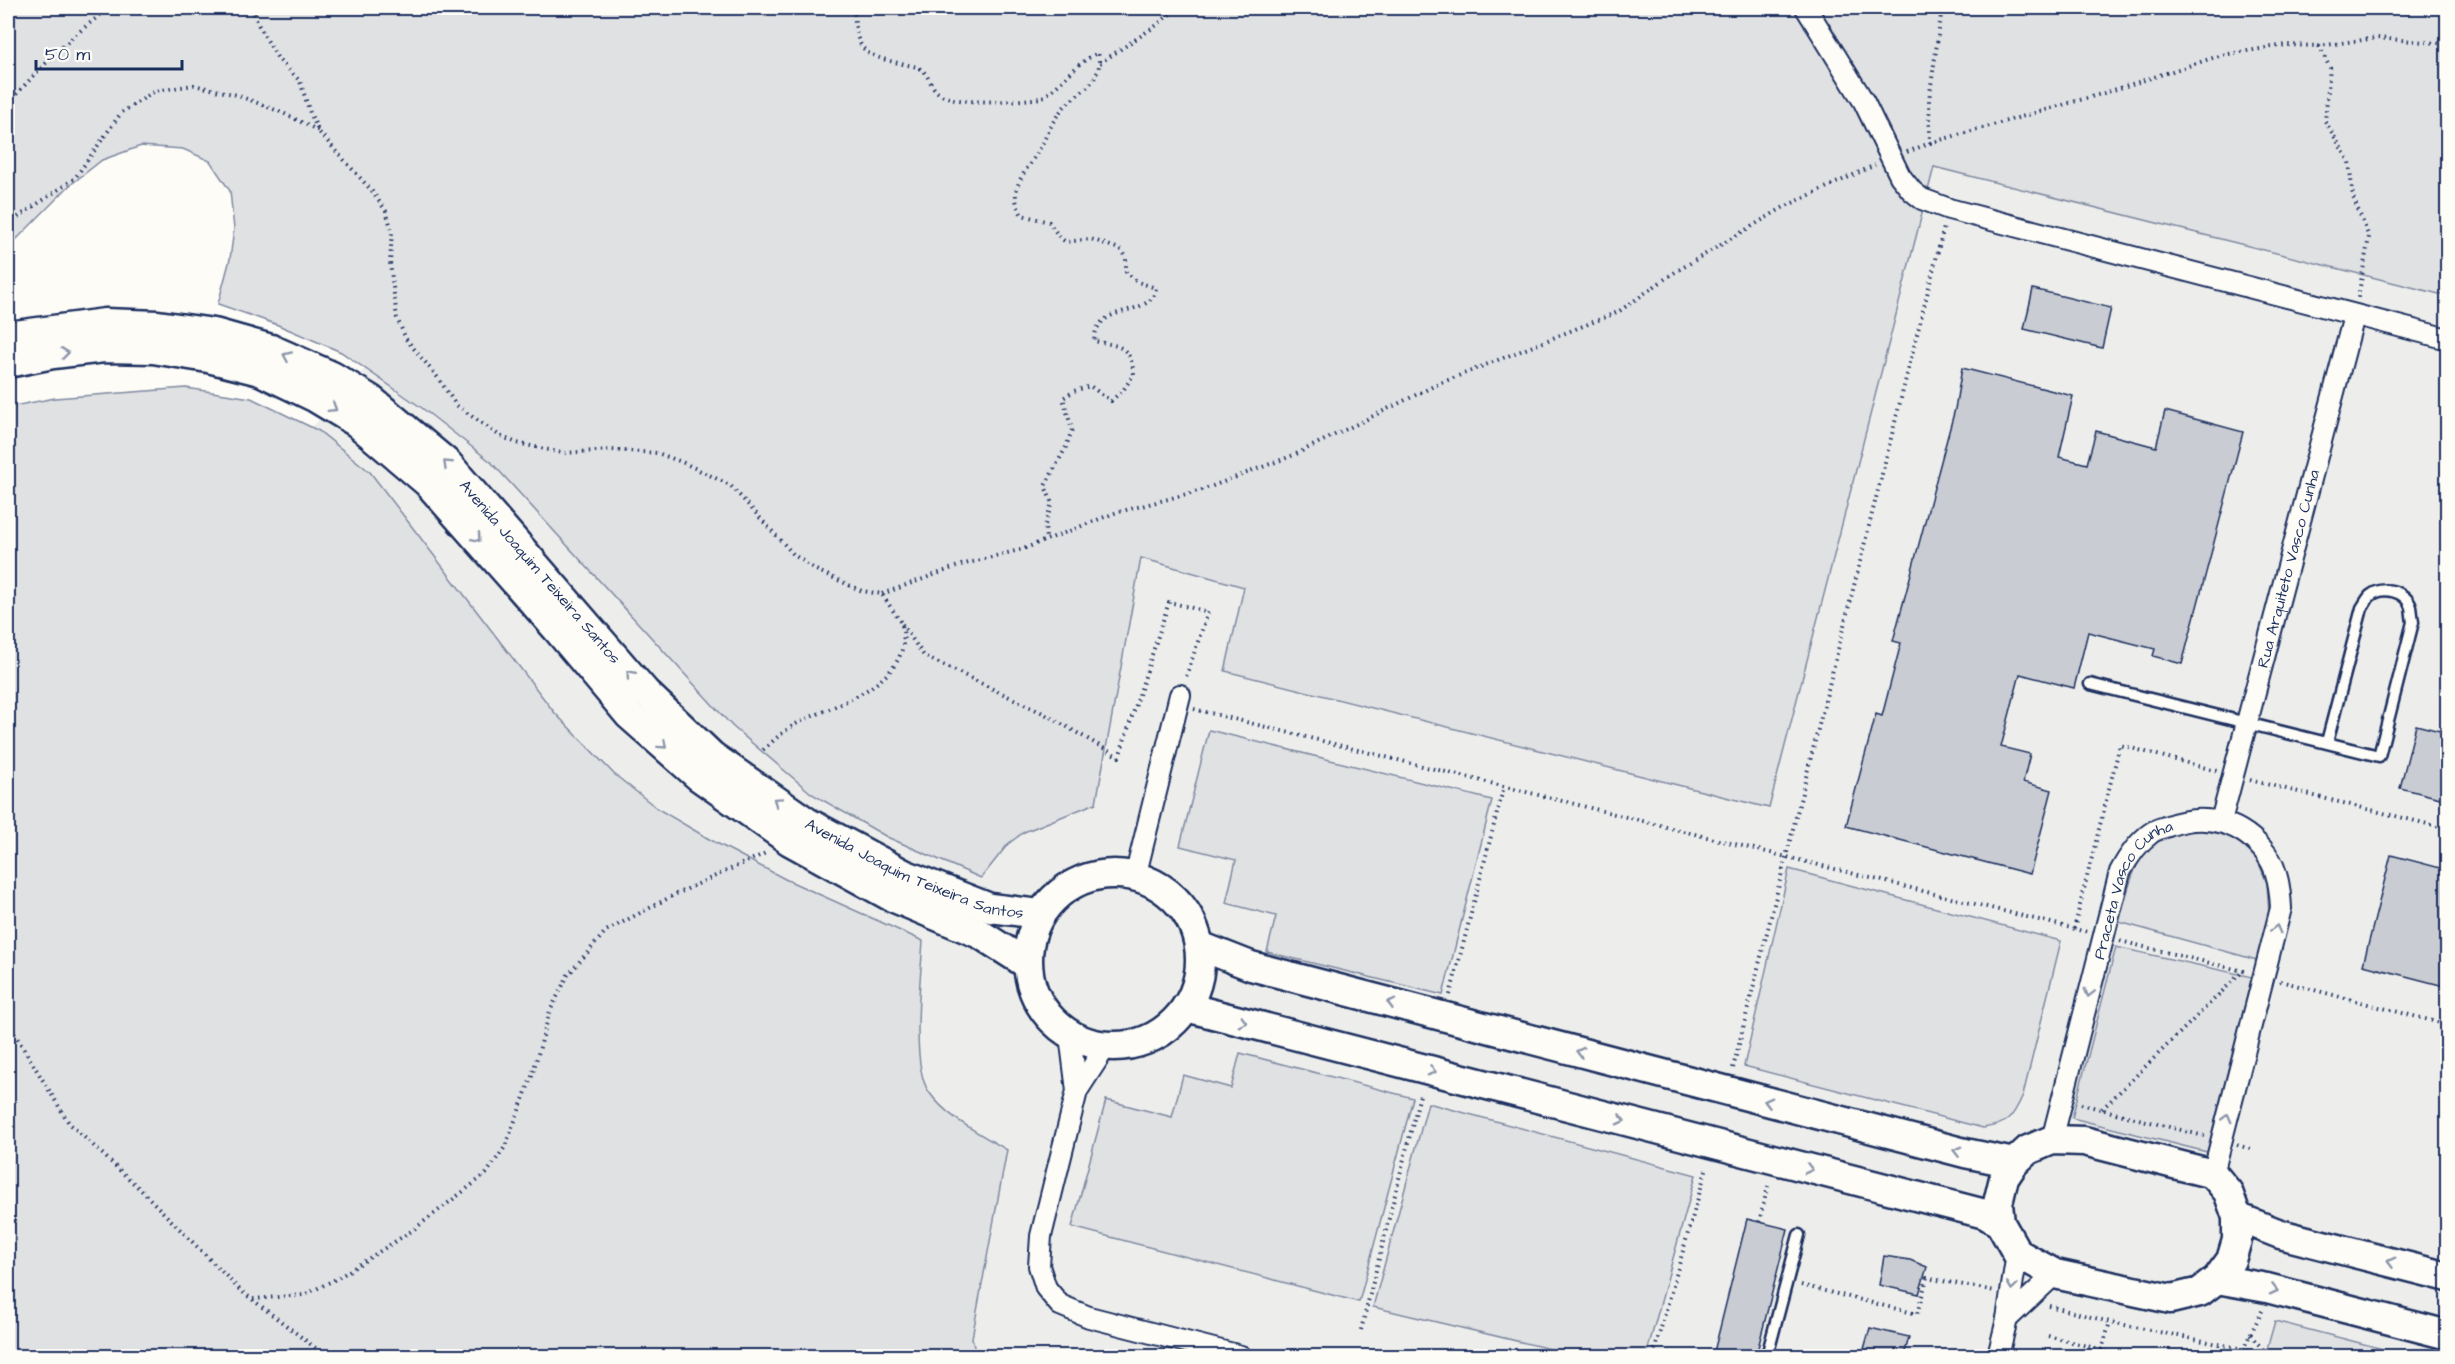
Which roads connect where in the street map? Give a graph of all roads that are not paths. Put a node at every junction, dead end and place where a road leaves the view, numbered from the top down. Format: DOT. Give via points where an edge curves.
graph roads {
  1 [pos="1806,8"];
  2 [pos="2354,316"];
  3 [pos="8,336"];
  4 [pos="2448,339"];
  5 [pos="8,363"];
  6 [pos="2090,684"];
  7 [pos="1179,700"];
  8 [pos="2247,723"];
  9 [pos="2327,742"];
  10 [pos="2221,821"];
  11 [pos="1135,877"];
  12 [pos="1040,914"];
  13 [pos="1200,946"];
  14 [pos="1027,964"];
  15 [pos="1186,1007"];
  16 [pos="1070,1035"];
  17 [pos="1106,1046"];
  18 [pos="1077,1091"];
  19 [pos="2052,1140"];
  20 [pos="2014,1163"];
  21 [pos="2213,1174"];
  22 [pos="2237,1217"];
  23 [pos="2000,1223"];
  24 [pos="1799,1234"];
  25 [pos="2017,1253"];
  26 [pos="2055,1274"];
  27 [pos="2448,1277"];
  28 [pos="2217,1279"];
  29 [pos="2019,1297"];
  30 [pos="2448,1335"];
  31 [pos="1241,1356"];
  32 [pos="1767,1356"];
  33 [pos="1998,1356"];
  1 -- 2 [label="street" via="1864,102 1890,158 1922,198 1949,209"];
  2 -- 4 [label="street"];
  2 -- 8 [label="street, Rua Arquiteto Vasco Cunha"];
  12 -- 3 [label="street, Avenida Joaquim Teixeira Santos, one-way" via="990,908 904,874 807,822 712,756 645,692 448,464 370,399 332,376 271,349 213,333 158,325 105,323"];
  5 -- 14 [label="street, Avenida Joaquim Teixeira Santos, one-way" via="104,348 153,349 260,371 326,404 356,422 428,483 629,715 698,776 790,841 890,896 980,934"];
  6 -- 8 [label="lane"];
  7 -- 11 [label="street"];
  8 -- 9 [label="lane"];
  8 -- 10 [label="street, Rua Arquiteto Vasco Cunha"];
  9 -- 9 [label="lane" via="2379,756 2413,622 2411,606 2402,595 2391,590 2378,591 2362,608"];
  10 -- 19 [label="street, Praceta Vasco Cunha, one-way" via="2188,819 2152,831 2132,850 2120,872"];
  21 -- 10 [label="street, Praceta Vasco Cunha, one-way" via="2281,908 2280,884 2269,857 2252,838"];
  11 -- 12 [label="street" via="1116,873 1087,878 1060,892"];
  11 -- 13 [label="street" via="1146,879 1171,895 1190,918"];
  12 -- 14 [label="street" via="1030,938"];
  13 -- 15 [label="street" via="1196,988"];
  20 -- 13 [label="street, one-way" via="1251,966"];
  14 -- 16 [label="street" via="1033,992 1048,1016"];
  15 -- 17 [label="street" via="1171,1025 1151,1038 1129,1045"];
  15 -- 23 [label="street, one-way" via="1974,1211"];
  16 -- 17 [label="street"];
  16 -- 18 [label="street"];
  17 -- 18 [label="street"];
  18 -- 31 [label="street" via="1041,1236 1039,1266 1046,1288 1060,1305 1089,1317"];
  19 -- 20 [label="street" via="2028,1150"];
  19 -- 21 [label="street" via="2084,1141"];
  20 -- 23 [label="street" via="2004,1178 1998,1203"];
  21 -- 22 [label="street" via="2228,1192"];
  27 -- 22 [label="street, one-way" via="2280,1234"];
  22 -- 28 [label="street" via="2237,1240 2231,1260"];
  23 -- 25 [label="street"];
  24 -- 32 [label="lane"];
  25 -- 26 [label="street"];
  25 -- 29 [label="street, one-way"];
  26 -- 28 [label="street" via="2171,1299 2199,1292"];
  26 -- 29 [label="street"];
  28 -- 30 [label="street, one-way" via="2267,1288"];
  29 -- 33 [label="street" via="2007,1319"];
}
